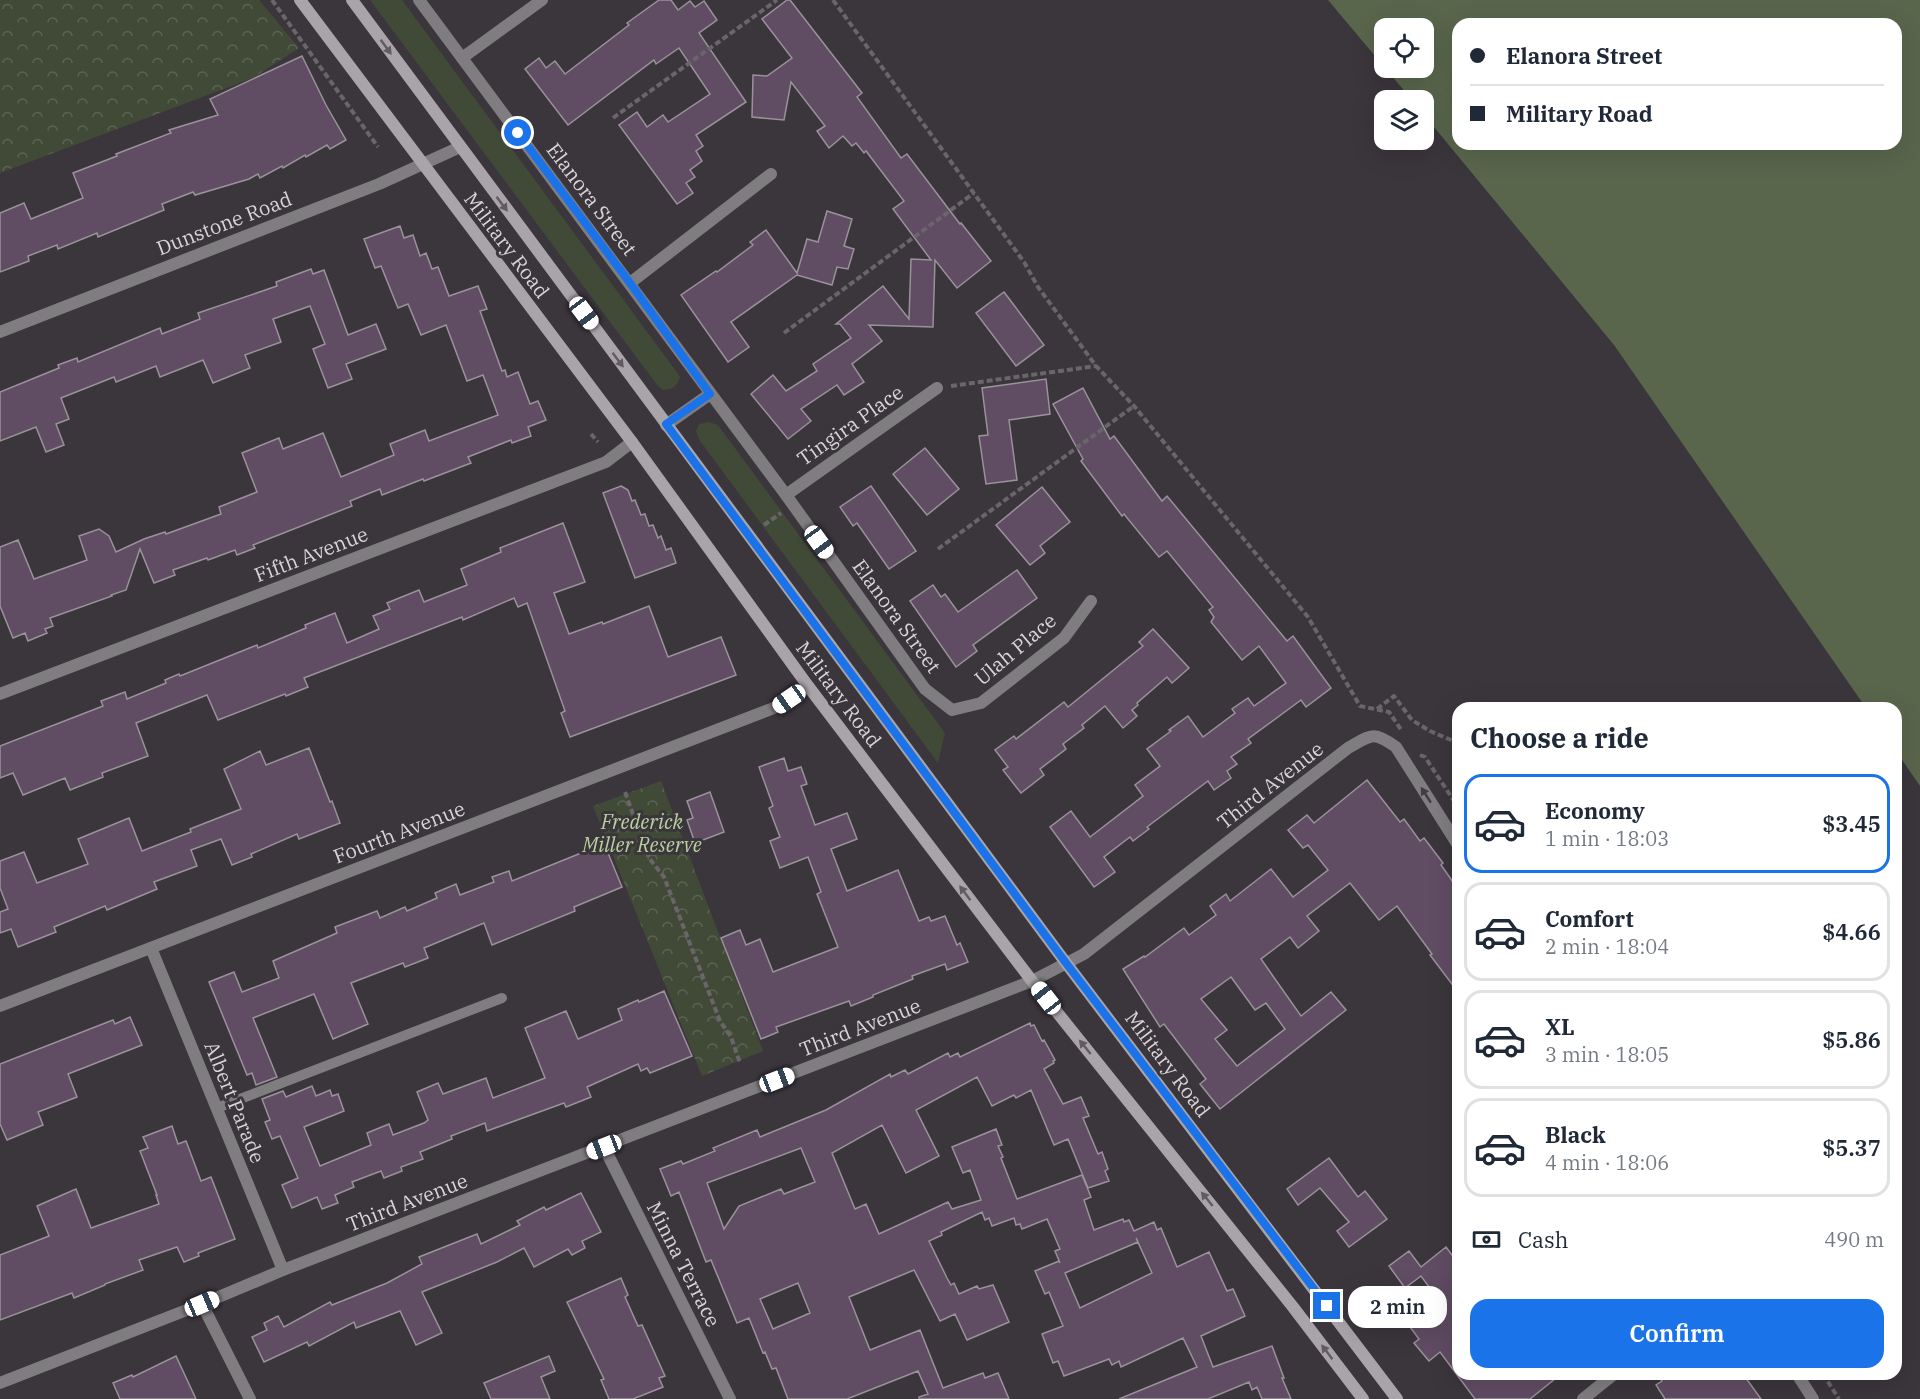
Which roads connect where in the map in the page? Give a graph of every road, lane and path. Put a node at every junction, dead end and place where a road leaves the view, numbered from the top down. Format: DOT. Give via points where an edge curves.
graph roads {
  1 [pos="272,0"];
  2 [pos="300,0"];
  3 [pos="352,0"];
  4 [pos="419,0"];
  5 [pos="542,0"];
  6 [pos="777,0"];
  7 [pos="833,0"];
  8 [pos="462,58"];
  9 [pos="614,117"];
  10 [pos="378,147"];
  11 [pos="460,147"];
  12 [pos="422,164"];
  13 [pos="771,174"];
  14 [pos="974,193"];
  15 [pos="630,283"];
  16 [pos="0,332"];
  17 [pos="784,333"];
  18 [pos="1096,366"];
  19 [pos="937,388"];
  20 [pos="710,394"];
  21 [pos="1134,406"];
  22 [pos="666,424"];
  23 [pos="591,434"];
  24 [pos="598,442"];
  25 [pos="632,442"];
  26 [pos="786,495"];
  27 [pos="938,549"];
  28 [pos="1091,601"];
  29 [pos="808,686"];
  30 [pos="0,694"];
  31 [pos="1360,706"];
  32 [pos="1377,709"];
  33 [pos="952,710"];
  34 [pos="1452,741"];
  35 [pos="1425,757"];
  36 [pos="625,792"];
  37 [pos="1452,798"];
  38 [pos="1452,836"];
  39 [pos="151,948"];
  40 [pos="1066,963"];
  41 [pos="1032,981"];
  42 [pos="502,998"];
  43 [pos="0,1006"];
  44 [pos="740,1063"];
  45 [pos="217,1108"];
  46 [pos="604,1147"];
  47 [pos="283,1270"];
  48 [pos="202,1304"];
  49 [pos="1607,1380"];
  50 [pos="1801,1380"];
  51 [pos="1827,1380"];
  52 [pos="0,1383"];
  53 [pos="250,1399"];
  54 [pos="730,1399"];
  55 [pos="1363,1399"];
  56 [pos="1397,1399"];
  57 [pos="1583,1399"];
  58 [pos="1813,1399"];
  59 [pos="1839,1399"];
  1 -- 10 [label="path"];
  2 -- 12 [label="main road, Military Road"];
  3 -- 11 [label="main road, Military Road, one-way"];
  4 -- 8 [label="street, Elanora Street"];
  5 -- 8 [label="street"];
  6 -- 9 [label="path"];
  7 -- 14 [label="path"];
  8 -- 15 [label="street, Elanora Street"];
  11 -- 12 [label="street, Dunstone Road"];
  11 -- 22 [label="main road, Military Road, one-way"];
  12 -- 16 [label="street, Dunstone Road"];
  12 -- 25 [label="main road, Military Road"];
  13 -- 15 [label="street"];
  14 -- 17 [label="path"];
  14 -- 18 [label="path"];
  15 -- 20 [label="street, Elanora Street"];
  18 -- 19 [label="path"];
  18 -- 21 [label="path"];
  19 -- 26 [label="street, Tingira Place"];
  20 -- 22 [label="street"];
  20 -- 26 [label="street, Elanora Street"];
  21 -- 27 [label="path"];
  21 -- 31 [label="path" via="1308,617"];
  22 -- 40 [label="main road, Military Road"];
  23 -- 24 [label="path"];
  25 -- 29 [label="main road, Military Road"];
  25 -- 30 [label="street, Fifth Avenue" via="606,462"];
  26 -- 33 [label="street, Elanora Street" via="926,689"];
  28 -- 33 [label="street, Ulah Place" via="1064,638 981,703"];
  29 -- 39 [label="street, Fourth Avenue" via="779,706"];
  41 -- 29 [label="main road, Military Road, one-way"];
  32 -- 34 [label="path" via="1394,696 1412,720"];
  35 -- 37 [label="path"];
  36 -- 44 [label="path"];
  38 -- 40 [label="street, Third Avenue, one-way" via="1396,747 1382,737 1369,736 1348,748 1084,954"];
  39 -- 43 [label="street, Fourth Avenue"];
  39 -- 45 [label="street, Albert Parade"];
  40 -- 41 [label="street, Third Avenue"];
  40 -- 56 [label="main road, Military Road"];
  41 -- 46 [label="street, Third Avenue"];
  55 -- 41 [label="main road, Military Road, one-way"];
  42 -- 45 [label="lane"];
  45 -- 47 [label="street, Albert Parade"];
  46 -- 47 [label="street, Third Avenue"];
  46 -- 54 [label="street, Minna Terrace"];
  47 -- 48 [label="street, Third Avenue"];
  48 -- 52 [label="street, Third Avenue"];
  48 -- 53 [label="street"];
  49 -- 57 [label="street"];
  50 -- 58 [label="street"];
  51 -- 59 [label="path"];
}
